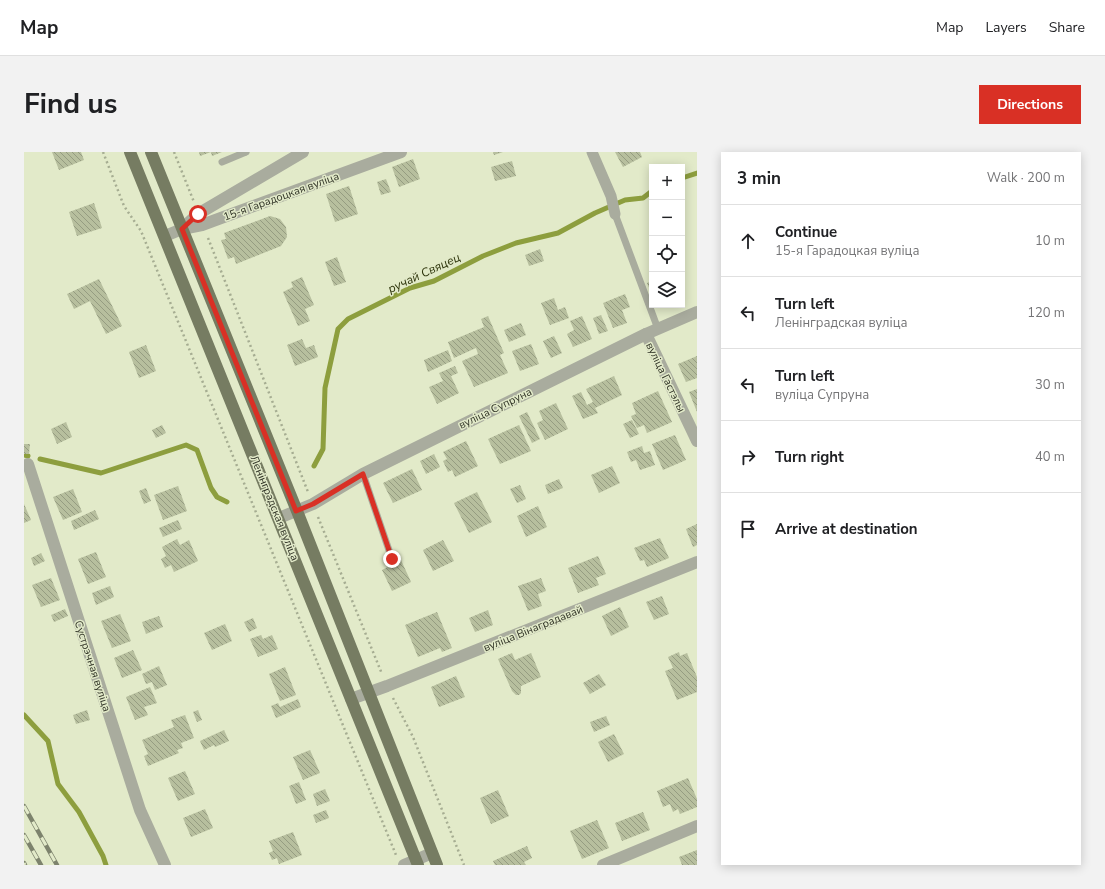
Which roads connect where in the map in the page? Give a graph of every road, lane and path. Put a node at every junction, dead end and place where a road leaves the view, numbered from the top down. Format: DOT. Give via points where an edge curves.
graph roads {
  1 [pos="103,152"];
  2 [pos="130,152"];
  3 [pos="151,152"];
  4 [pos="246,152"];
  5 [pos="303,152"];
  6 [pos="401,152"];
  7 [pos="592,152"];
  8 [pos="222,162"];
  9 [pos="615,214"];
  10 [pos="182,229"];
  11 [pos="165,236"];
  12 [pos="697,312"];
  13 [pos="658,329"];
  14 [pos="646,334"];
  15 [pos="697,441"];
  16 [pos="28,464"];
  17 [pos="363,474"];
  18 [pos="296,511"];
  19 [pos="279,518"];
  20 [pos="392,559"];
  21 [pos="697,562"];
  22 [pos="369,692"];
  23 [pos="352,699"];
  24 [pos="697,826"];
  25 [pos="432,853"];
  26 [pos="417,862"];
  27 [pos="400,863"];
  28 [pos="165,865"];
  29 [pos="437,865"];
  30 [pos="603,865"];
  1 -- 27 [label="path" via="124,206 141,230"];
  2 -- 11 [label="main road, Ленінградская вуліца"];
  3 -- 10 [label="main road, Ленінградская вуліца"];
  4 -- 8 [label="lane"];
  5 -- 10 [label="street, 15-я Гарадоцкая вуліца" via="198,214"];
  6 -- 10 [label="street, 15-я Гарадоцкая вуліца" via="202,225"];
  7 -- 9 [label="street" via="611,196"];
  9 -- 13 [label="lane"];
  10 -- 11 [label="street"];
  10 -- 18 [label="main road, Ленінградская вуліца"];
  11 -- 19 [label="main road, Ленінградская вуліца"];
  12 -- 13 [label="street, вуліца Супруна"];
  13 -- 14 [label="street, вуліца Супруна"];
  14 -- 15 [label="street, вуліца Гастэлы"];
  14 -- 17 [label="street, вуліца Супруна"];
  16 -- 28 [label="street, Сустрэчная вуліца" via="140,810"];
  17 -- 18 [label="street, вуліца Супруна" via="313,504"];
  17 -- 20 [label="lane"];
  18 -- 19 [label="street, вуліца Супруна"];
  18 -- 22 [label="main road, Ленінградская вуліца"];
  19 -- 23 [label="main road, Ленінградская вуліца"];
  21 -- 22 [label="street, вуліца Вінаградавай"];
  22 -- 23 [label="street, вуліца Вінаградавай"];
  22 -- 25 [label="main road, Ленінградская вуліца"];
  23 -- 26 [label="main road, Ленінградская вуліца"];
  24 -- 30 [label="street"];
  25 -- 26 [label="street"];
  25 -- 29 [label="main road, Ленінградская вуліца"];
  26 -- 27 [label="street"];
}
